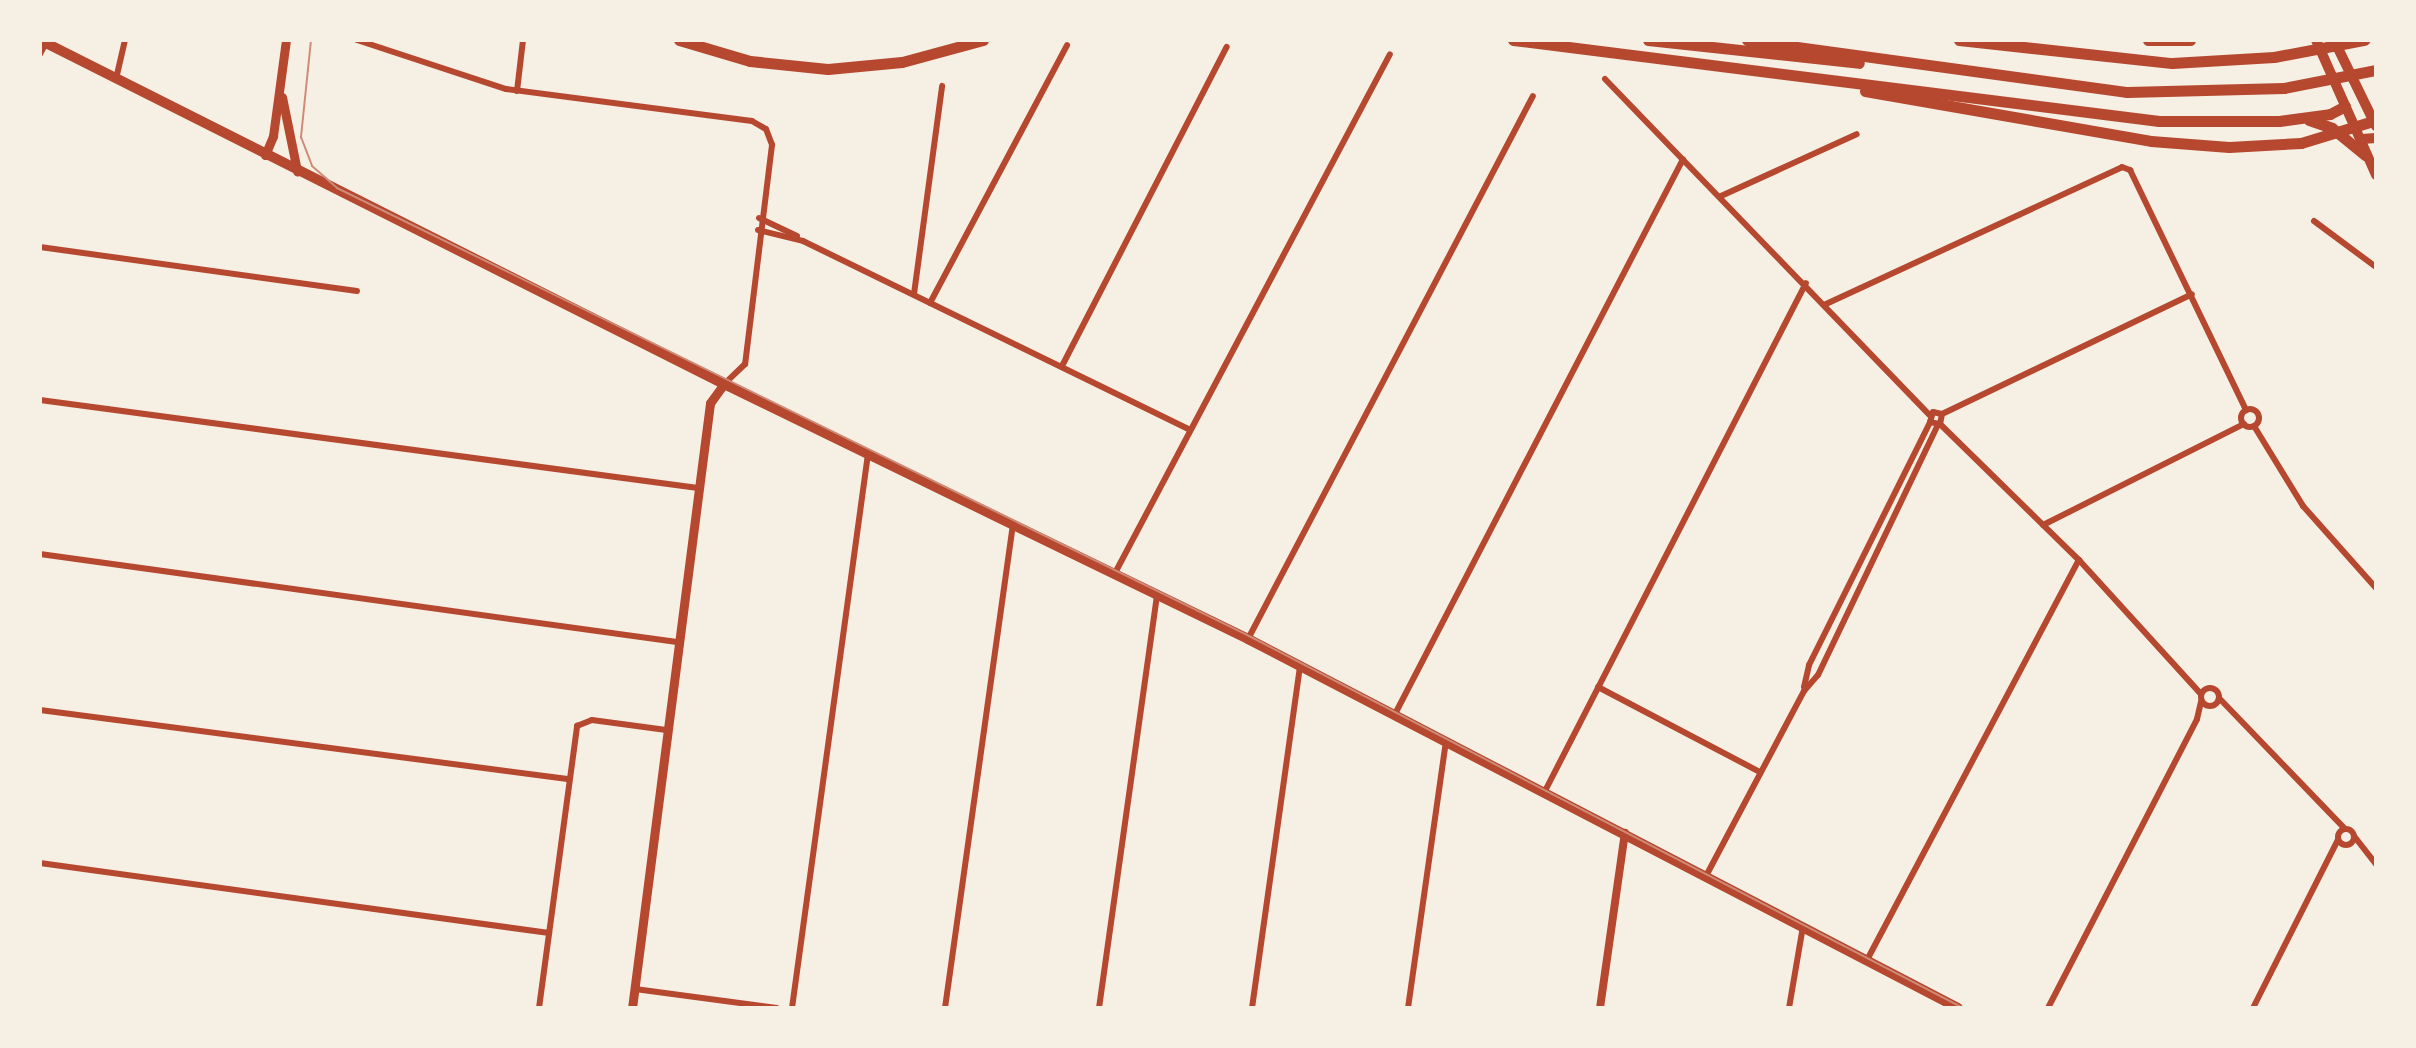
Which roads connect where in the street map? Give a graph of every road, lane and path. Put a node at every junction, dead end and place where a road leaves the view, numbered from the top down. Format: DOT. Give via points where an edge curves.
graph roads {
  1 [pos="125,40"];
  2 [pos="286,40"];
  3 [pos="357,40"];
  4 [pos="523,40"];
  5 [pos="679,40"];
  6 [pos="983,40"];
  7 [pos="1513,40"];
  8 [pos="1648,40"];
  9 [pos="1747,40"];
  10 [pos="1959,40"];
  11 [pos="2148,40"];
  12 [pos="2190,40"];
  13 [pos="2316,40"];
  14 [pos="2334,40"];
  15 [pos="2364,40"];
  16 [pos="43,41"];
  17 [pos="378,43"];
  18 [pos="1067,45"];
  19 [pos="1227,47"];
  20 [pos="40,54"];
  21 [pos="1390,54"];
  22 [pos="1710,65"];
  23 [pos="2376,70"];
  24 [pos="2358,76"];
  25 [pos="116,79"];
  26 [pos="1605,79"];
  27 [pos="280,82"];
  28 [pos="942,86"];
  29 [pos="2086,88"];
  30 [pos="517,91"];
  31 [pos="1533,96"];
  32 [pos="2343,108"];
  33 [pos="2301,119"];
  34 [pos="2376,123"];
  35 [pos="1857,134"];
  36 [pos="2376,138"];
  37 [pos="2362,139"];
  38 [pos="265,155"];
  39 [pos="2365,155"];
  40 [pos="1683,159"];
  41 [pos="297,171"];
  42 [pos="2376,175"];
  43 [pos="1721,196"];
  44 [pos="759,218"];
  45 [pos="2314,221"];
  46 [pos="758,230"];
  47 [pos="803,241"];
  48 [pos="40,247"];
  49 [pos="2376,267"];
  50 [pos="1806,283"];
  51 [pos="357,291"];
  52 [pos="914,294"];
  53 [pos="2192,294"];
  54 [pos="930,303"];
  55 [pos="1826,304"];
  56 [pos="1062,366"];
  57 [pos="724,384"];
  58 [pos="40,400"];
  59 [pos="2246,410"];
  60 [pos="1942,414"];
  61 [pos="1934,422"];
  62 [pos="2244,424"];
  63 [pos="2254,426"];
  64 [pos="1190,430"];
  65 [pos="868,454"];
  66 [pos="698,488"];
  67 [pos="1013,524"];
  68 [pos="2043,525"];
  69 [pos="40,554"];
  70 [pos="2079,560"];
  71 [pos="1863,563"];
  72 [pos="1873,568"];
  73 [pos="1114,574"];
  74 [pos="2376,588"];
  75 [pos="1157,595"];
  76 [pos="1248,639"];
  77 [pos="677,642"];
  78 [pos="1300,665"];
  79 [pos="2194,681"];
  80 [pos="1598,687"];
  81 [pos="2207,688"];
  82 [pos="1804,691"];
  83 [pos="2201,697"];
  84 [pos="2219,698"];
  85 [pos="2212,706"];
  86 [pos="2225,709"];
  87 [pos="40,710"];
  88 [pos="1395,714"];
  89 [pos="2197,719"];
  90 [pos="666,730"];
  91 [pos="1446,739"];
  92 [pos="1760,772"];
  93 [pos="567,782"];
  94 [pos="1545,791"];
  95 [pos="2326,813"];
  96 [pos="2344,828"];
  97 [pos="1625,833"];
  98 [pos="2354,836"];
  99 [pos="2342,841"];
  100 [pos="2367,855"];
  101 [pos="40,863"];
  102 [pos="2376,864"];
  103 [pos="1706,876"];
  104 [pos="1803,926"];
  105 [pos="549,933"];
  106 [pos="1867,960"];
  107 [pos="635,989"];
  108 [pos="539,1008"];
  109 [pos="632,1008"];
  110 [pos="777,1008"];
  111 [pos="792,1008"];
  112 [pos="945,1008"];
  113 [pos="1099,1008"];
  114 [pos="1252,1008"];
  115 [pos="1408,1008"];
  116 [pos="1600,1008"];
  117 [pos="1789,1008"];
  118 [pos="1958,1008"];
  119 [pos="2048,1008"];
  120 [pos="2253,1008"];
  1 -- 25 [label="street"];
  2 -- 27 [label="main road"];
  3 -- 17 [label="street"];
  4 -- 30 [label="street"];
  5 -- 6 [label="highway" via="750,61 828,69 902,62"];
  7 -- 22 [label="highway"];
  8 -- 29 [label="highway"];
  9 -- 29 [label="highway"];
  10 -- 15 [label="highway" via="2172,63 2230,62"];
  11 -- 12 [label="highway"];
  13 -- 32 [label="main road"];
  14 -- 24 [label="main road"];
  16 -- 20 [label="street"];
  16 -- 25 [label="main road"];
  17 -- 30 [label="street"];
  18 -- 54 [label="street"];
  19 -- 56 [label="street"];
  21 -- 64 [label="street"];
  22 -- 33 [label="highway" via="2159,121"];
  22 -- 34 [label="highway" via="2151,141 2272,147"];
  23 -- 24 [label="highway"];
  24 -- 29 [label="highway" via="2218,92"];
  24 -- 32 [label="main road"];
  24 -- 34 [label="main road"];
  25 -- 38 [label="main road"];
  26 -- 40 [label="street"];
  27 -- 38 [label="main road" via="273,138"];
  27 -- 41 [label="main road"];
  28 -- 52 [label="street"];
  30 -- 44 [label="street" via="752,121 768,132 772,145"];
  31 -- 76 [label="street"];
  32 -- 33 [label="highway"];
  32 -- 37 [label="main road"];
  33 -- 39 [label="highway" via="2321,123"];
  35 -- 43 [label="street"];
  36 -- 37 [label="main road"];
  37 -- 39 [label="main road"];
  38 -- 41 [label="main road"];
  39 -- 42 [label="main road"];
  40 -- 43 [label="street"];
  40 -- 88 [label="street"];
  41 -- 57 [label="main road"];
  43 -- 50 [label="street"];
  44 -- 46 [label="street"];
  44 -- 47 [label="street"];
  45 -- 49 [label="street"];
  46 -- 47 [label="street"];
  46 -- 57 [label="street" via="745,364"];
  47 -- 52 [label="street"];
  48 -- 51 [label="street"];
  50 -- 55 [label="street"];
  50 -- 80 [label="street"];
  52 -- 54 [label="street"];
  53 -- 55 [label="street" via="2130,170 2122,167"];
  53 -- 59 [label="street"];
  53 -- 60 [label="street"];
  54 -- 56 [label="street"];
  55 -- 61 [label="street"];
  56 -- 64 [label="street"];
  57 -- 65 [label="main road"];
  57 -- 66 [label="main road" via="710,403"];
  58 -- 66 [label="street"];
  59 -- 62 [label="street"];
  59 -- 63 [label="street" via="2258,412"];
  60 -- 61 [label="street"];
  60 -- 61 [label="street"];
  61 -- 68 [label="street"];
  61 -- 71 [label="street"];
  61 -- 72 [label="street"];
  62 -- 63 [label="street"];
  62 -- 68 [label="street"];
  63 -- 74 [label="street" via="2303,506"];
  64 -- 73 [label="street"];
  65 -- 67 [label="main road"];
  65 -- 111 [label="street"];
  66 -- 77 [label="main road"];
  67 -- 73 [label="main road"];
  67 -- 112 [label="street"];
  68 -- 70 [label="street"];
  69 -- 77 [label="street"];
  70 -- 79 [label="street"];
  70 -- 106 [label="street"];
  71 -- 72 [label="street"];
  71 -- 82 [label="street" via="1809,665"];
  72 -- 82 [label="street" via="1818,675"];
  73 -- 75 [label="main road"];
  75 -- 76 [label="main road"];
  75 -- 113 [label="street"];
  76 -- 78 [label="main road"];
  77 -- 90 [label="main road"];
  78 -- 88 [label="main road"];
  78 -- 114 [label="street"];
  79 -- 81 [label="street"];
  79 -- 83 [label="street"];
  80 -- 92 [label="street"];
  80 -- 94 [label="street"];
  81 -- 83 [label="street"];
  81 -- 84 [label="street" via="2216,690"];
  82 -- 92 [label="street"];
  83 -- 85 [label="street"];
  83 -- 89 [label="street"];
  84 -- 85 [label="street"];
  84 -- 86 [label="street"];
  85 -- 86 [label="street"];
  85 -- 89 [label="street"];
  86 -- 95 [label="street"];
  87 -- 93 [label="street"];
  88 -- 91 [label="main road"];
  89 -- 119 [label="street"];
  90 -- 93 [label="street" via="584,722 574,736"];
  90 -- 107 [label="main road"];
  91 -- 94 [label="main road"];
  91 -- 115 [label="street"];
  92 -- 103 [label="street"];
  93 -- 105 [label="street"];
  94 -- 97 [label="main road"];
  95 -- 96 [label="street"];
  95 -- 99 [label="street"];
  96 -- 98 [label="street"];
  96 -- 99 [label="street"];
  97 -- 103 [label="main road"];
  97 -- 116 [label="street"];
  98 -- 99 [label="street"];
  98 -- 100 [label="street"];
  99 -- 100 [label="street"];
  99 -- 120 [label="street"];
  100 -- 102 [label="street"];
  101 -- 105 [label="street"];
  103 -- 104 [label="main road"];
  104 -- 106 [label="main road"];
  104 -- 117 [label="street"];
  105 -- 108 [label="street"];
  106 -- 118 [label="main road"];
  107 -- 109 [label="main road"];
  107 -- 110 [label="street"];
}
